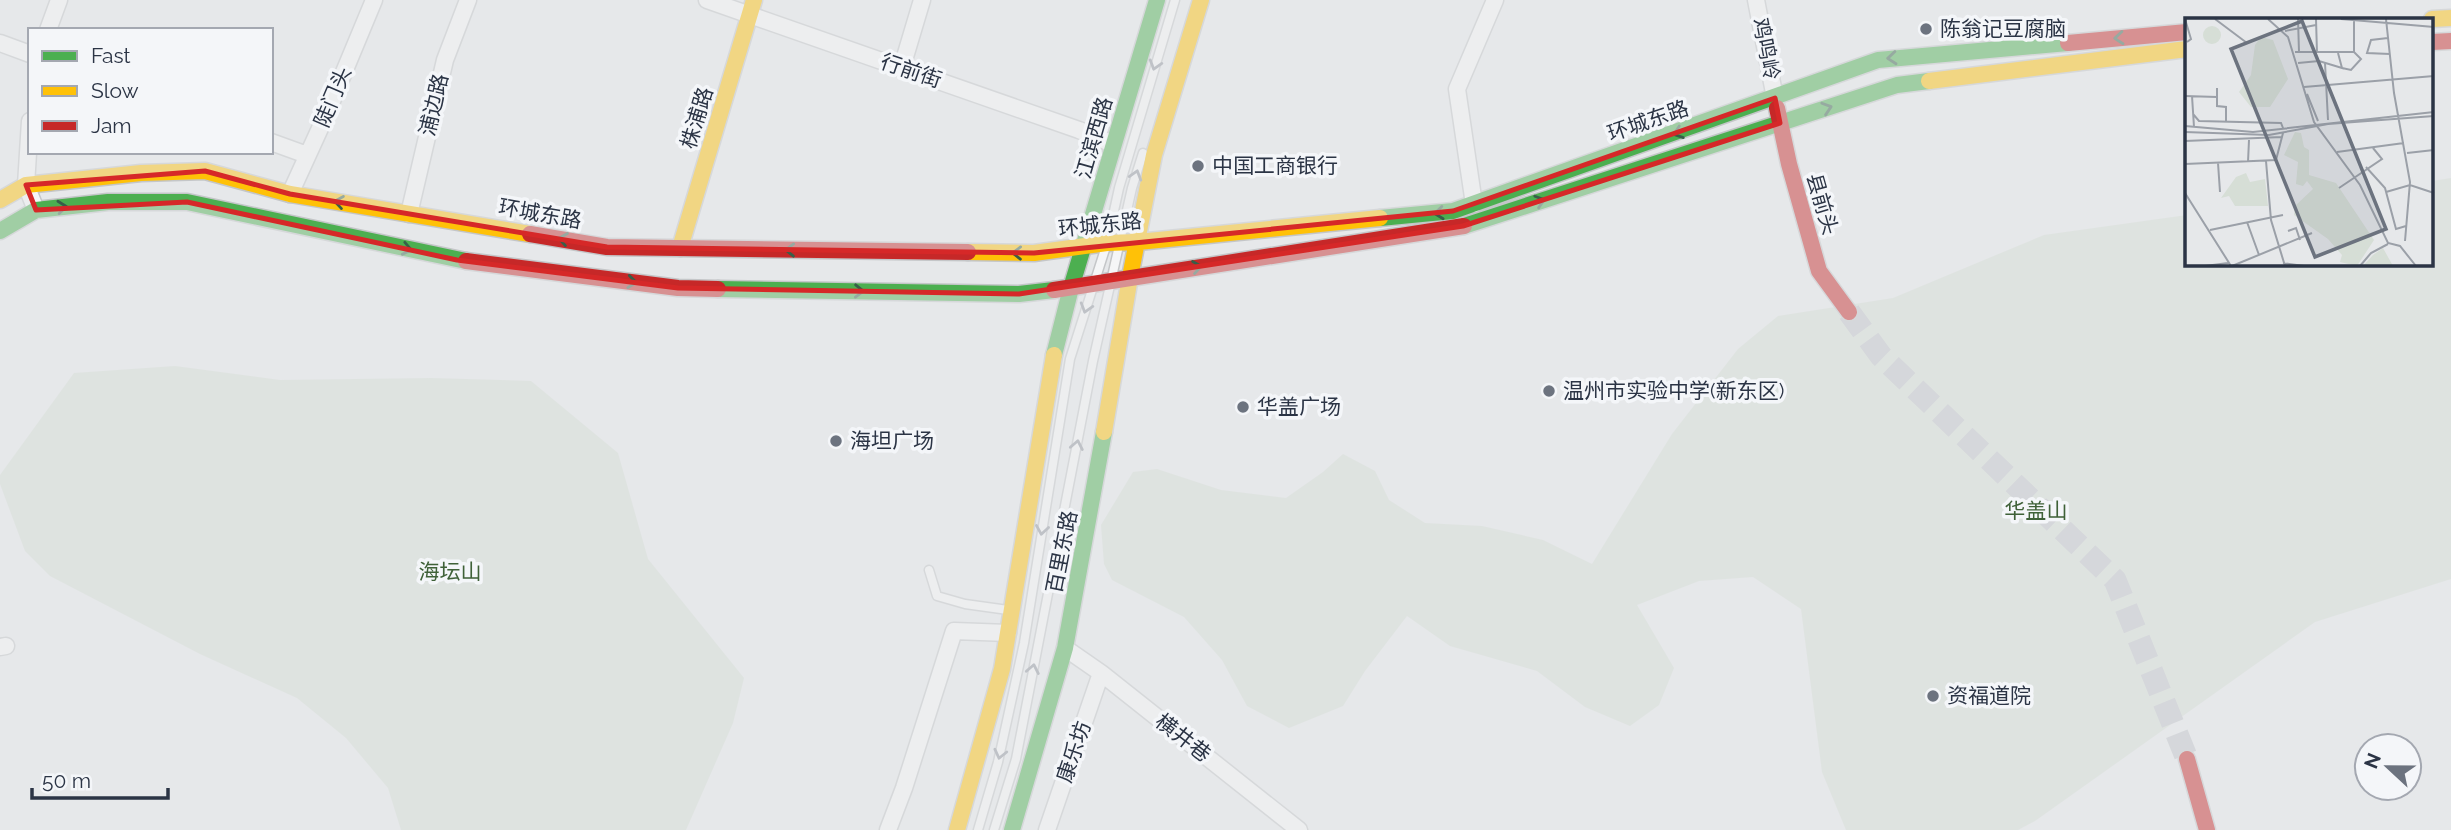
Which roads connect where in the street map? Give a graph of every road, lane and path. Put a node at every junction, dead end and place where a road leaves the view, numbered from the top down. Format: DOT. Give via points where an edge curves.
graph roads {
  1 [pos="59,0"];
  2 [pos="374,0"];
  3 [pos="468,0"];
  4 [pos="707,0"];
  5 [pos="922,0"];
  6 [pos="1157,0"];
  7 [pos="1175,0"];
  8 [pos="1201,0"];
  9 [pos="1496,0"];
  10 [pos="1756,0"];
  11 [pos="752,7"];
  12 [pos="49,28"];
  13 [pos="2185,32"];
  14 [pos="0,43"];
  15 [pos="2185,49"];
  16 [pos="28,53"];
  17 [pos="902,67"];
  18 [pos="1775,98"];
  19 [pos="1780,123"];
  20 [pos="1147,138"];
  21 [pos="273,143"];
  22 [pos="1113,145"];
  23 [pos="28,153"];
  24 [pos="307,155"];
  25 [pos="26,185"];
  26 [pos="290,194"];
  27 [pos="0,200"];
  28 [pos="1474,204"];
  29 [pos="36,210"];
  30 [pos="409,214"];
  31 [pos="0,231"];
  32 [pos="1138,242"];
  33 [pos="1114,243"];
  34 [pos="1085,246"];
  35 [pos="680,248"];
  36 [pos="1130,277"];
  37 [pos="1112,280"];
  38 [pos="1094,284"];
  39 [pos="1071,288"];
  40 [pos="1849,312"];
  41 [pos="929,570"];
  42 [pos="1011,611"];
  43 [pos="1008,633"];
  44 [pos="1065,648"];
  45 [pos="1101,673"];
  46 [pos="2188,760"];
  47 [pos="888,830"];
  48 [pos="957,830"];
  49 [pos="978,830"];
  50 [pos="995,830"];
  51 [pos="1012,830"];
  52 [pos="1047,830"];
  53 [pos="1299,830"];
  54 [pos="2207,830"];
  1 -- 12 [label="street"];
  2 -- 24 [label="street, 陡门头"];
  3 -- 30 [label="street, 浦边路" via="445,60"];
  4 -- 11 [label="street, 行前街"];
  5 -- 17 [label="street"];
  6 -- 22 [label="main road, 江滨西路"];
  7 -- 33 [label="lane, one-way" via="1119,188"];
  8 -- 32 [label="main road" via="1154,155"];
  9 -- 28 [label="street" via="1457,89"];
  10 -- 18 [label="street, 鸡鸣岭"];
  11 -- 17 [label="street, 行前街"];
  11 -- 35 [label="main road, 株浦路"];
  13 -- 18 [label="main road, 环城东路, one-way" via="1878,60"];
  14 -- 16 [label="street"];
  19 -- 15 [label="main road, 环城东路, one-way" via="1897,85"];
  17 -- 22 [label="street, 行前街"];
  18 -- 19 [label="main road, 县前头"];
  18 -- 28 [label="main road, 环城东路, one-way"];
  36 -- 19 [label="main road, 环城东路, one-way" via="1463,226"];
  19 -- 40 [label="main road, 县前头" via="1819,271"];
  33 -- 20 [label="lane, one-way"];
  21 -- 24 [label="street"];
  22 -- 34 [label="main road, 江滨西路"];
  23 -- 25 [label="street"];
  24 -- 26 [label="street, 陡门头"];
  25 -- 26 [label="main road, 环城东路" via="205,171"];
  25 -- 27 [label="main road, 环城东路"];
  25 -- 29 [label="street"];
  30 -- 26 [label="main road, 环城东路, one-way"];
  28 -- 32 [label="main road, 环城东路, one-way" via="1453,211"];
  29 -- 31 [label="main road"];
  29 -- 39 [label="main road, 环城东路, one-way" via="108,202 187,202 457,260 678,288 1020,294"];
  35 -- 30 [label="main road, 环城东路, one-way" via="607,247"];
  32 -- 33 [label="main road, 环城东路"];
  32 -- 36 [label="main road"];
  33 -- 34 [label="main road, 环城东路"];
  33 -- 37 [label="lane"];
  33 -- 38 [label="lane"];
  34 -- 35 [label="main road, 环城东路, one-way" via="1034,253"];
  34 -- 39 [label="main road, 江滨西路"];
  36 -- 37 [label="main road, 环城东路"];
  36 -- 44 [label="main road, 百里东路"];
  37 -- 38 [label="main road, 环城东路"];
  50 -- 37 [label="lane, one-way" via="1016,759"];
  38 -- 39 [label="main road, 环城东路"];
  38 -- 49 [label="lane, one-way" via="1070,359 1024,643"];
  39 -- 42 [label="main road, 百里东路" via="1051,370"];
  41 -- 42 [label="lane" via="937,596"];
  42 -- 43 [label="main road, 百里东路"];
  43 -- 47 [label="street" via="954,631"];
  43 -- 48 [label="main road, 百里东路"];
  44 -- 45 [label="street, 横井巷"];
  44 -- 51 [label="main road, 百里东路"];
  45 -- 52 [label="street, 康乐坊"];
  45 -- 53 [label="street, 横井巷"];
  46 -- 54 [label="main road"];
}
